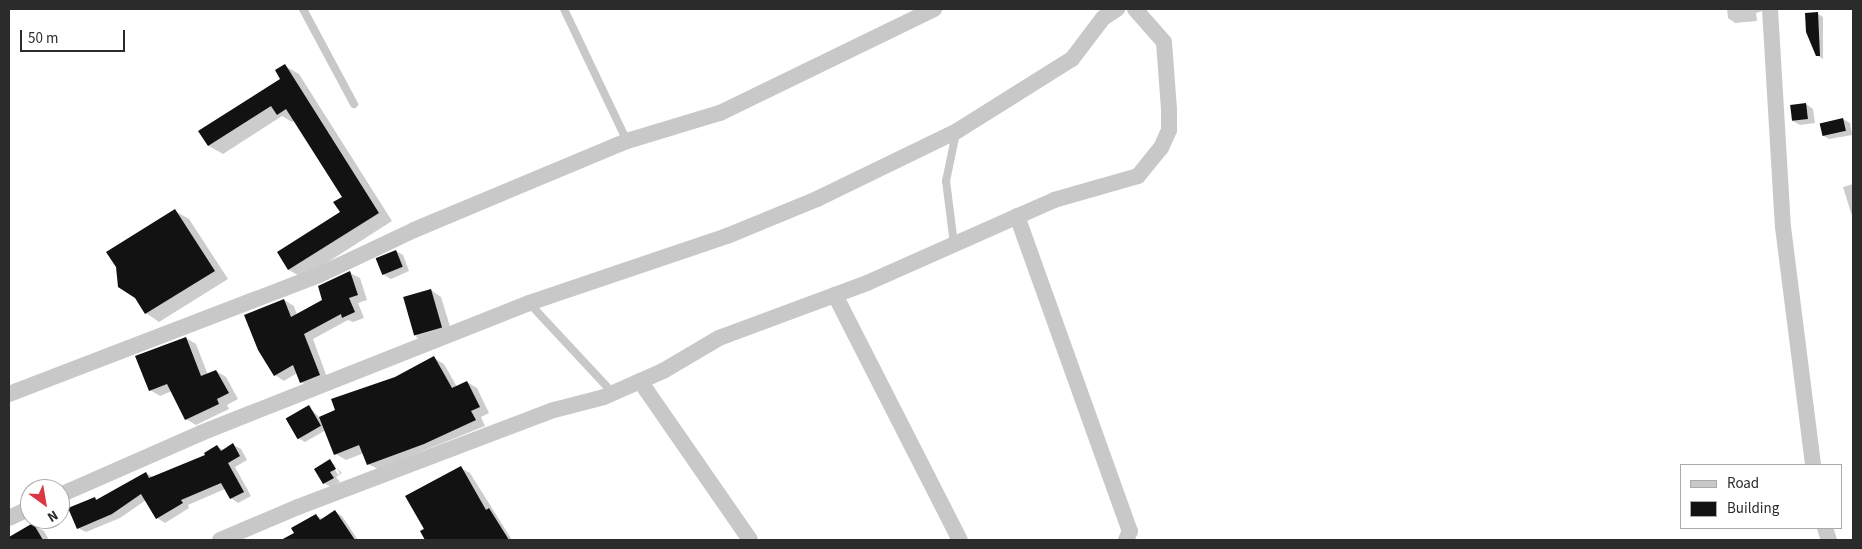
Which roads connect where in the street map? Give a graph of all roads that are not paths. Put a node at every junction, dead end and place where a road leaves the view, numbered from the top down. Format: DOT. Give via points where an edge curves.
graph roads {
  1 [pos="303,9"];
  2 [pos="564,9"];
  3 [pos="934,9"];
  4 [pos="1117,9"];
  5 [pos="1135,9"];
  6 [pos="1770,9"];
  7 [pos="354,104"];
  8 [pos="957,131"];
  9 [pos="627,141"];
  10 [pos="1017,216"];
  11 [pos="954,244"];
  12 [pos="835,295"];
  13 [pos="529,302"];
  14 [pos="640,381"];
  15 [pos="613,393"];
  16 [pos="9,394"];
  17 [pos="1813,464"];
  18 [pos="70,491"];
  19 [pos="1129,537"];
  20 [pos="220,540"];
  21 [pos="750,540"];
  22 [pos="960,540"];
  1 -- 7 [label="lane"];
  2 -- 9 [label="lane"];
  3 -- 9 [label="street" via="720,113"];
  4 -- 8 [label="street" via="1103,18 1072,59"];
  5 -- 10 [label="street" via="1162,38 1165,47 1170,130 1161,148 1138,176 1054,200"];
  6 -- 17 [label="street" via="1783,227"];
  8 -- 11 [label="lane" via="946,181"];
  8 -- 13 [label="street" via="773,218"];
  9 -- 16 [label="street" via="414,230 319,275"];
  10 -- 11 [label="street"];
  10 -- 19 [label="street"];
  11 -- 12 [label="street"];
  12 -- 14 [label="street" via="719,338"];
  12 -- 22 [label="street"];
  13 -- 15 [label="lane"];
  13 -- 18 [label="street" via="201,433"];
  14 -- 15 [label="street"];
  14 -- 21 [label="street"];
  15 -- 20 [label="street" via="554,410"];
}
